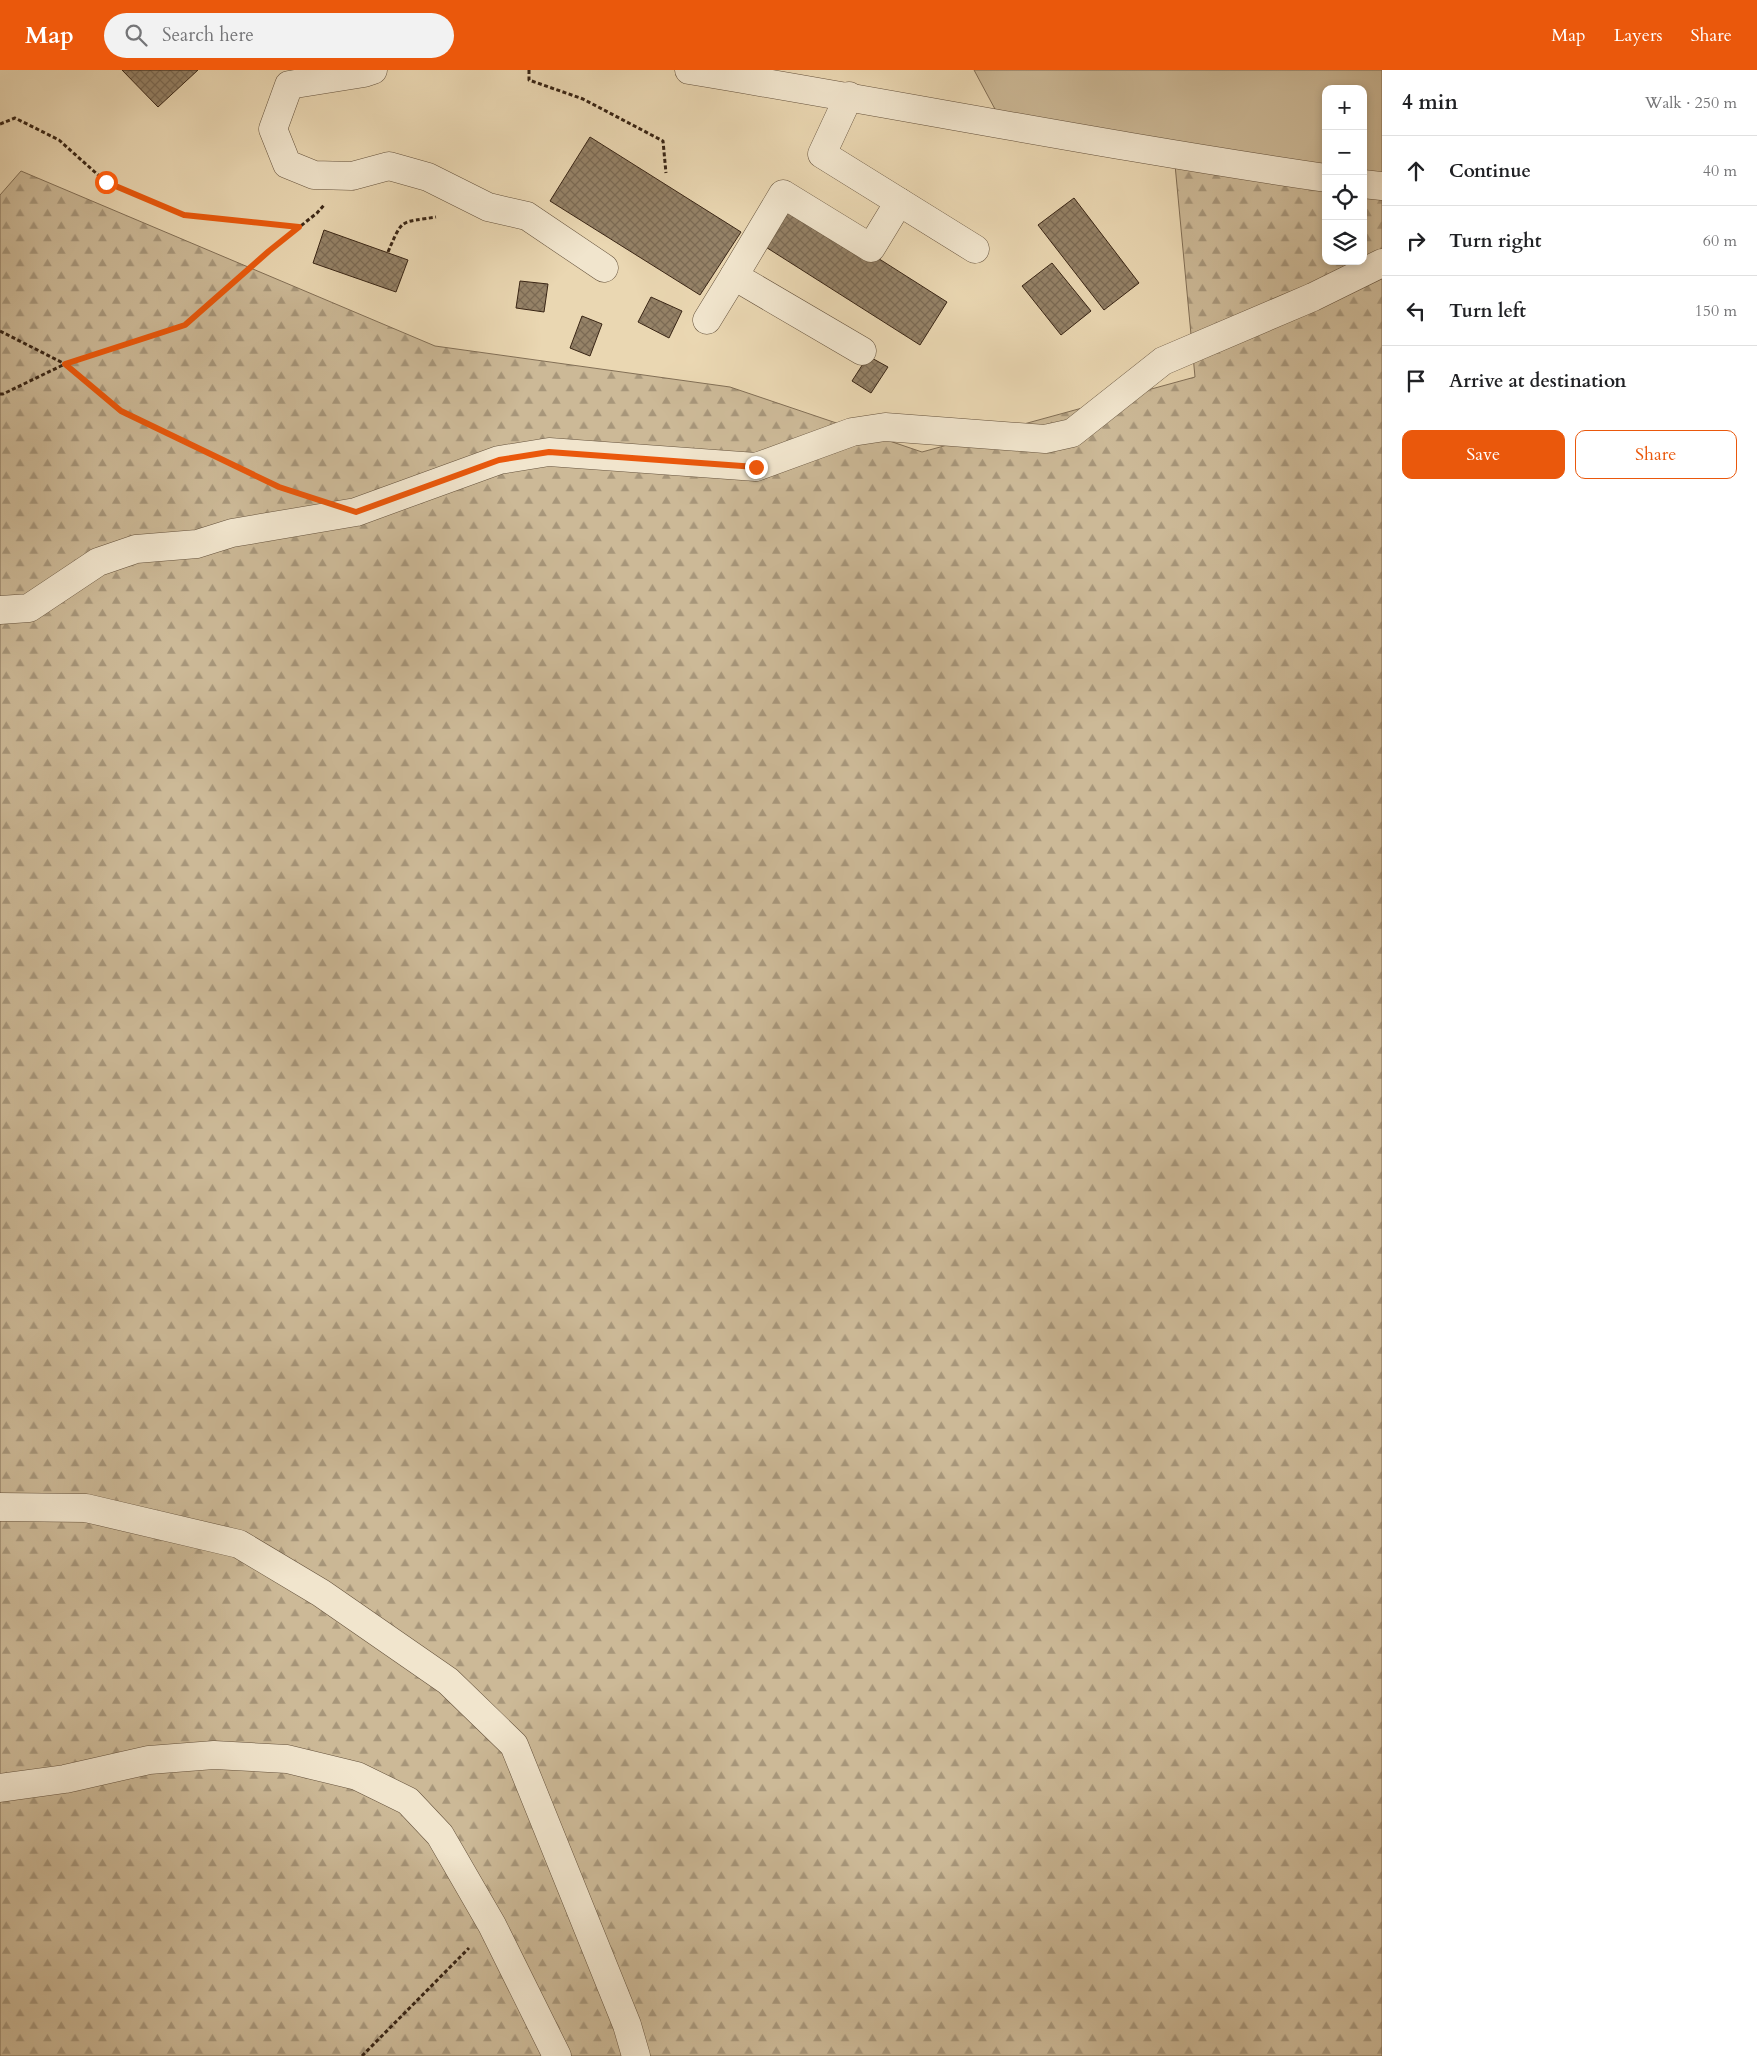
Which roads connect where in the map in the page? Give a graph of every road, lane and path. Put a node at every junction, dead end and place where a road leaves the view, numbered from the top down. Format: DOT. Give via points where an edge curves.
graph roads {
  1 [pos="373,70"];
  2 [pos="529,70"];
  3 [pos="689,70"];
  4 [pos="849,96"];
  5 [pos="0,124"];
  6 [pos="666,173"];
  7 [pos="1322,177"];
  8 [pos="1367,184"];
  9 [pos="1382,186"];
  10 [pos="899,202"];
  11 [pos="441,216"];
  12 [pos="975,249"];
  13 [pos="388,252"];
  14 [pos="1382,264"];
  15 [pos="604,268"];
  16 [pos="734,276"];
  17 [pos="707,320"];
  18 [pos="0,331"];
  19 [pos="862,351"];
  20 [pos="65,364"];
  21 [pos="0,394"];
  22 [pos="296,492"];
  23 [pos="0,610"];
  24 [pos="0,1507"];
  25 [pos="0,1788"];
  26 [pos="492,1925"];
  27 [pos="362,2056"];
  28 [pos="557,2056"];
  29 [pos="636,2056"];
  1 -- 15 [label="street" via="289,85 273,129 287,164 314,175 352,176 388,166 428,177 488,207 527,216"];
  2 -- 6 [label="path" via="529,80 583,98 663,141"];
  3 -- 4 [label="street"];
  4 -- 7 [label="street"];
  4 -- 10 [label="street" via="822,154"];
  5 -- 20 [label="path" via="15,118 59,140 106,182 184,215 299,227 185,325"];
  8 -- 9 [label="street"];
  10 -- 12 [label="street"];
  10 -- 16 [label="street" via="871,248 783,194"];
  11 -- 13 [label="path" via="404,222"];
  14 -- 23 [label="street" via="1163,361 1072,433 1059,437 1045,440 886,427 852,432 756,467 549,452 499,460 356,512 232,533 197,544 136,549 98,562 28,608"];
  16 -- 17 [label="street"];
  16 -- 19 [label="street"];
  18 -- 20 [label="path"];
  20 -- 21 [label="path"];
  20 -- 22 [label="path" via="121,411 279,487"];
  24 -- 29 [label="street" via="86,1508 239,1544 321,1593 448,1681 514,1745 627,2025"];
  25 -- 26 [label="street" via="65,1779 149,1760 214,1755 287,1759 357,1776 408,1801 440,1835"];
  26 -- 27 [label="path"];
  26 -- 28 [label="street"];
}
